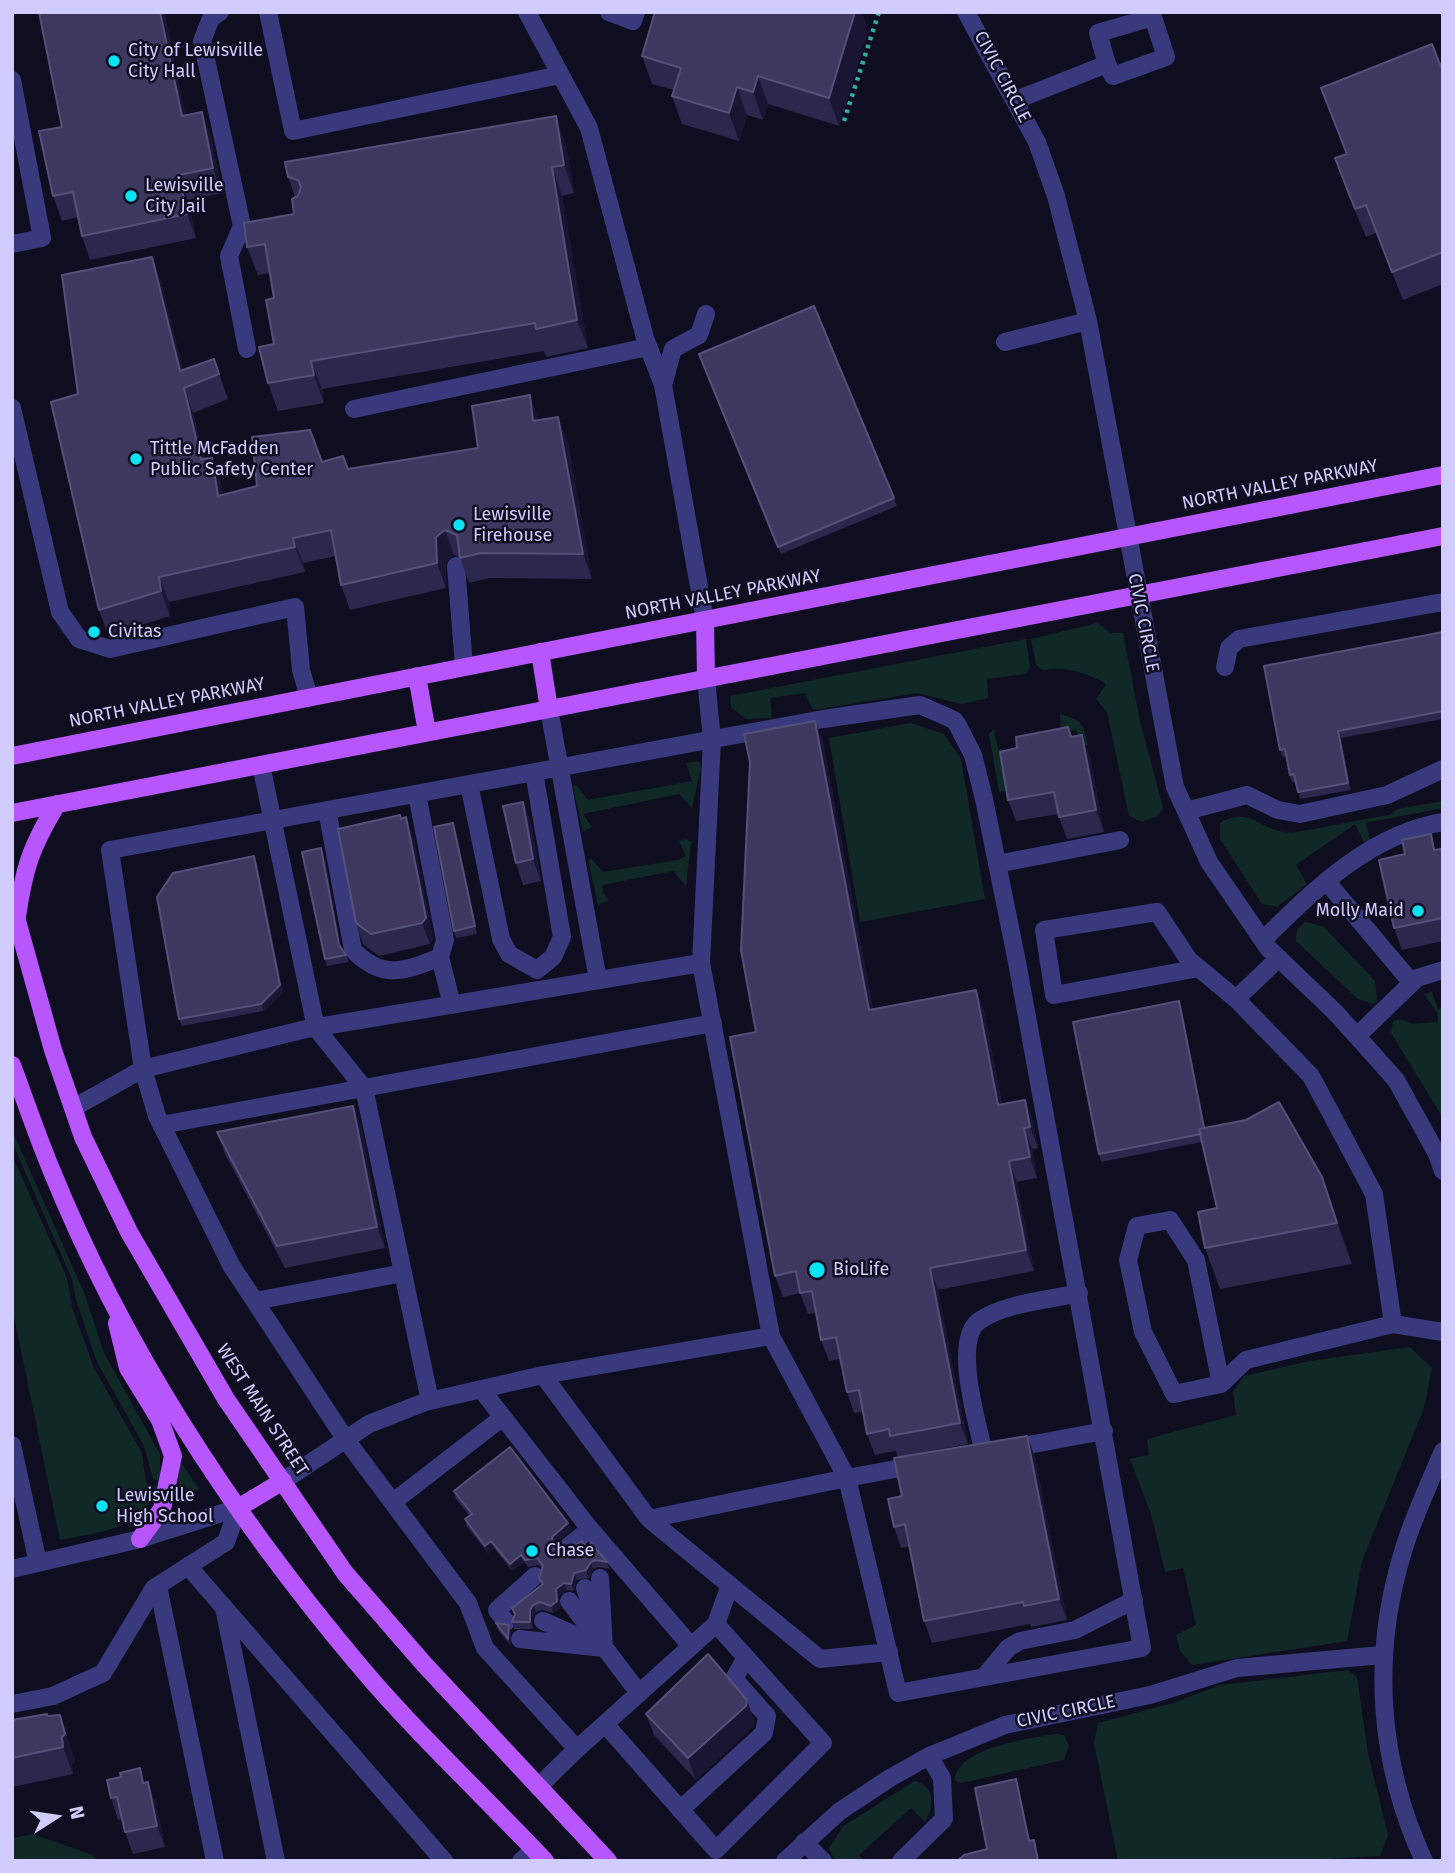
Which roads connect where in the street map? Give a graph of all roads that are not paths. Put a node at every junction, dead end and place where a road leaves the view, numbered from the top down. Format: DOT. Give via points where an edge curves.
graph roads {
  1 [pos="220,12"];
  2 [pos="268,12"];
  3 [pos="527,12"];
  4 [pos="609,12"];
  5 [pos="636,12"];
  6 [pos="966,12"];
  7 [pos="1107,64"];
  8 [pos="560,75"];
  9 [pos="12,80"];
  10 [pos="1016,100"];
  11 [pos="265,222"];
  12 [pos="242,226"];
  13 [pos="12,244"];
  14 [pos="706,314"];
  15 [pos="1087,321"];
  16 [pos="1005,342"];
  17 [pos="648,347"];
  18 [pos="247,349"];
  19 [pos="663,385"];
  20 [pos="12,408"];
  21 [pos="354,409"];
  22 [pos="1443,475"];
  23 [pos="1443,536"];
  24 [pos="1127,537"];
  25 [pos="456,566"];
  26 [pos="1137,594"];
  27 [pos="1443,602"];
  28 [pos="705,620"];
  29 [pos="540,652"];
  30 [pos="464,666"];
  31 [pos="1225,667"];
  32 [pos="417,676"];
  33 [pos="706,678"];
  34 [pos="309,697"];
  35 [pos="549,709"];
  36 [pos="427,732"];
  37 [pos="712,740"];
  38 [pos="12,756"];
  39 [pos="261,765"];
  40 [pos="558,768"];
  41 [pos="1443,769"];
  42 [pos="534,772"];
  43 [pos="469,784"];
  44 [pos="417,794"];
  45 [pos="57,804"];
  46 [pos="327,810"];
  47 [pos="1186,811"];
  48 [pos="12,813"];
  49 [pos="270,821"];
  50 [pos="1443,822"];
  51 [pos="1120,840"];
  52 [pos="997,864"];
  53 [pos="1327,882"];
  54 [pos="14,912"];
  55 [pos="1263,940"];
  56 [pos="440,957"];
  57 [pos="1279,958"];
  58 [pos="701,962"];
  59 [pos="1199,968"];
  60 [pos="537,970"];
  61 [pos="1443,970"];
  62 [pos="598,980"];
  63 [pos="1412,983"];
  64 [pos="542,989"];
  65 [pos="1236,999"];
  66 [pos="452,1004"];
  67 [pos="713,1023"];
  68 [pos="316,1028"];
  69 [pos="1357,1036"];
  70 [pos="12,1065"];
  71 [pos="143,1069"];
  72 [pos="364,1088"];
  73 [pos="73,1108"];
  74 [pos="161,1125"];
  75 [pos="1443,1171"];
  76 [pos="403,1273"];
  77 [pos="1079,1293"];
  78 [pos="110,1295"];
  79 [pos="255,1301"];
  80 [pos="1393,1324"];
  81 [pos="1443,1332"];
  82 [pos="771,1336"];
  83 [pos="543,1375"];
  84 [pos="1221,1384"];
  85 [pos="481,1390"];
  86 [pos="430,1401"];
  87 [pos="503,1417"];
  88 [pos="1104,1431"];
  89 [pos="346,1440"];
  90 [pos="12,1445"];
  91 [pos="1443,1451"];
  92 [pos="929,1463"];
  93 [pos="847,1478"];
  94 [pos="283,1481"];
  95 [pos="393,1502"];
  96 [pos="238,1507"];
  97 [pos="649,1519"];
  98 [pos="590,1529"];
  99 [pos="141,1539"];
  100 [pos="585,1558"];
  101 [pos="38,1563"];
  102 [pos="188,1566"];
  103 [pos="12,1569"];
  104 [pos="535,1576"];
  105 [pos="592,1583"];
  106 [pos="730,1585"];
  107 [pos="158,1586"];
  108 [pos="1134,1600"];
  109 [pos="569,1601"];
  110 [pos="224,1608"];
  111 [pos="543,1621"];
  112 [pos="506,1622"];
  113 [pos="716,1624"];
  114 [pos="520,1639"];
  115 [pos="691,1646"];
  116 [pos="604,1648"];
  117 [pos="889,1652"];
  118 [pos="1382,1655"];
  119 [pos="746,1657"];
  120 [pos="984,1677"];
  121 [pos="639,1693"];
  122 [pos="12,1704"];
  123 [pos="605,1724"];
  124 [pos="578,1749"];
  125 [pos="929,1756"];
  126 [pos="538,1787"];
  127 [pos="680,1810"];
  128 [pos="804,1842"];
  129 [pos="533,1857"];
  130 [pos="215,1861"];
  131 [pos="276,1861"];
  132 [pos="444,1861"];
  133 [pos="608,1861"];
  134 [pos="785,1861"];
  135 [pos="823,1861"];
  136 [pos="901,1861"];
  137 [pos="1424,1861"];
  1 -- 12 [label="street" via="211,18 202,41"];
  2 -- 8 [label="street" via="293,131"];
  3 -- 8 [label="street"];
  4 -- 5 [label="street" via="633,21"];
  6 -- 10 [label="street, CIVIC CIRCLE"];
  7 -- 10 [label="street"];
  8 -- 17 [label="street" via="589,128"];
  9 -- 13 [label="street" via="41,238"];
  10 -- 15 [label="street, CIVIC CIRCLE" via="1056,196"];
  11 -- 12 [label="street"];
  12 -- 18 [label="street" via="229,256"];
  14 -- 19 [label="street" via="699,335 673,349"];
  15 -- 16 [label="street"];
  15 -- 24 [label="street, CIVIC CIRCLE"];
  17 -- 19 [label="street"];
  17 -- 21 [label="street"];
  19 -- 28 [label="street"];
  20 -- 34 [label="street" via="60,612 79,639 110,649 295,607"];
  22 -- 24 [label="main road, NORTH VALLEY PARKWAY"];
  23 -- 26 [label="main road"];
  24 -- 26 [label="street, CIVIC CIRCLE"];
  24 -- 28 [label="main road, NORTH VALLEY PARKWAY"];
  25 -- 30 [label="street"];
  26 -- 33 [label="main road"];
  26 -- 47 [label="street, CIVIC CIRCLE" via="1175,787"];
  27 -- 31 [label="street" via="1240,639 1229,648"];
  28 -- 29 [label="main road, NORTH VALLEY PARKWAY"];
  28 -- 33 [label="main road"];
  29 -- 30 [label="main road, NORTH VALLEY PARKWAY"];
  29 -- 35 [label="main road"];
  30 -- 32 [label="main road, NORTH VALLEY PARKWAY"];
  32 -- 34 [label="main road, NORTH VALLEY PARKWAY"];
  32 -- 36 [label="main road"];
  33 -- 35 [label="main road"];
  33 -- 37 [label="street"];
  34 -- 38 [label="main road, NORTH VALLEY PARKWAY"];
  35 -- 36 [label="main road"];
  35 -- 40 [label="street"];
  36 -- 39 [label="main road"];
  37 -- 40 [label="street"];
  37 -- 52 [label="street" via="920,705 943,715 954,720 973,755"];
  37 -- 58 [label="street"];
  39 -- 45 [label="main road"];
  39 -- 49 [label="street"];
  40 -- 42 [label="street"];
  40 -- 62 [label="street"];
  41 -- 47 [label="street" via="1387,795 1300,814 1278,810 1247,795"];
  42 -- 43 [label="street"];
  42 -- 60 [label="street" via="562,937 553,957"];
  43 -- 44 [label="street"];
  43 -- 60 [label="street" via="501,939 509,954"];
  44 -- 46 [label="street"];
  44 -- 56 [label="street" via="445,940"];
  45 -- 48 [label="main road"];
  45 -- 54 [label="main road" via="34,841"];
  46 -- 49 [label="street"];
  46 -- 56 [label="street" via="353,950 368,965 387,972"];
  47 -- 55 [label="street, CIVIC CIRCLE" via="1209,862"];
  49 -- 68 [label="street"];
  49 -- 71 [label="street" via="110,850"];
  50 -- 53 [label="street" via="1382,840"];
  51 -- 52 [label="street"];
  52 -- 77 [label="street"];
  53 -- 55 [label="street"];
  53 -- 63 [label="street"];
  54 -- 73 [label="main road, WEST MAIN STREET"];
  55 -- 57 [label="street, CIVIC CIRCLE"];
  56 -- 66 [label="street"];
  57 -- 65 [label="street"];
  57 -- 69 [label="street, CIVIC CIRCLE"];
  58 -- 62 [label="street"];
  58 -- 67 [label="street"];
  59 -- 59 [label="street" via="1157,912 1044,930 1054,995"];
  59 -- 65 [label="street"];
  60 -- 64 [label="street"];
  61 -- 63 [label="street"];
  62 -- 64 [label="street"];
  63 -- 69 [label="street"];
  64 -- 66 [label="street"];
  65 -- 80 [label="street" via="1311,1076 1374,1194"];
  66 -- 68 [label="street"];
  67 -- 72 [label="street"];
  67 -- 82 [label="street"];
  68 -- 71 [label="street"];
  68 -- 72 [label="street"];
  69 -- 75 [label="street, CIVIC CIRCLE" via="1396,1080"];
  70 -- 78 [label="main road" via="51,1171"];
  71 -- 73 [label="street"];
  71 -- 74 [label="street"];
  72 -- 74 [label="street"];
  72 -- 76 [label="street"];
  73 -- 94 [label="main road, WEST MAIN STREET" via="129,1232 226,1399"];
  74 -- 79 [label="street" via="231,1265"];
  76 -- 79 [label="street"];
  76 -- 86 [label="street"];
  77 -- 88 [label="street"];
  77 -- 88 [label="street" via="1003,1310 977,1322 969,1337 967,1377 977,1454"];
  78 -- 96 [label="main road" via="189,1436"];
  78 -- 99 [label="main road" via="128,1368 160,1420 173,1456 162,1509"];
  79 -- 89 [label="street"];
  80 -- 81 [label="street"];
  80 -- 84 [label="street" via="1246,1360"];
  82 -- 83 [label="street"];
  82 -- 93 [label="street"];
  83 -- 85 [label="street"];
  83 -- 97 [label="street"];
  84 -- 84 [label="street" via="1174,1394 1143,1332 1128,1260 1137,1226 1170,1220 1196,1260"];
  85 -- 86 [label="street"];
  85 -- 87 [label="street"];
  86 -- 89 [label="street" via="369,1424"];
  87 -- 95 [label="street"];
  87 -- 98 [label="street"];
  88 -- 108 [label="street"];
  89 -- 94 [label="street"];
  89 -- 95 [label="street"];
  90 -- 101 [label="street"];
  91 -- 118 [label="street" via="1402,1553"];
  92 -- 93 [label="street"];
  93 -- 97 [label="street"];
  93 -- 117 [label="street"];
  94 -- 96 [label="main road"];
  94 -- 126 [label="main road, WEST MAIN STREET" via="345,1573"];
  95 -- 124 [label="street" via="468,1603 485,1648"];
  96 -- 99 [label="street"];
  96 -- 102 [label="street" via="226,1542"];
  96 -- 129 [label="main road" via="364,1671"];
  97 -- 106 [label="street"];
  98 -- 100 [label="street" via="569,1546"];
  98 -- 115 [label="street"];
  99 -- 101 [label="street"];
  101 -- 103 [label="street"];
  102 -- 107 [label="street"];
  102 -- 110 [label="street"];
  104 -- 112 [label="street" via="524,1598 496,1610"];
  105 -- 116 [label="street"];
  106 -- 113 [label="street"];
  106 -- 117 [label="street" via="820,1659"];
  107 -- 122 [label="street" via="103,1673 52,1696"];
  107 -- 130 [label="street"];
  108 -- 120 [label="street" via="1075,1630 1020,1641"];
  108 -- 120 [label="street" via="1142,1648"];
  109 -- 116 [label="street"];
  110 -- 131 [label="street"];
  110 -- 132 [label="street"];
  111 -- 116 [label="street"];
  113 -- 115 [label="street"];
  113 -- 119 [label="street"];
  114 -- 116 [label="street"];
  115 -- 121 [label="street"];
  116 -- 121 [label="street"];
  117 -- 120 [label="street" via="898,1693"];
  118 -- 125 [label="street, CIVIC CIRCLE" via="1237,1668 1150,1695 1005,1725"];
  118 -- 137 [label="street" via="1390,1759 1399,1800"];
  119 -- 127 [label="street" via="734,1679 768,1716 764,1733"];
  119 -- 127 [label="street" via="823,1744 716,1850"];
  121 -- 123 [label="street"];
  123 -- 124 [label="street"];
  123 -- 127 [label="street"];
  124 -- 126 [label="street"];
  125 -- 128 [label="street, CIVIC CIRCLE" via="840,1811"];
  125 -- 136 [label="street" via="943,1778 944,1819"];
  126 -- 133 [label="main road, WEST MAIN STREET"];
  128 -- 134 [label="street, CIVIC CIRCLE"];
  128 -- 135 [label="street"];
}
